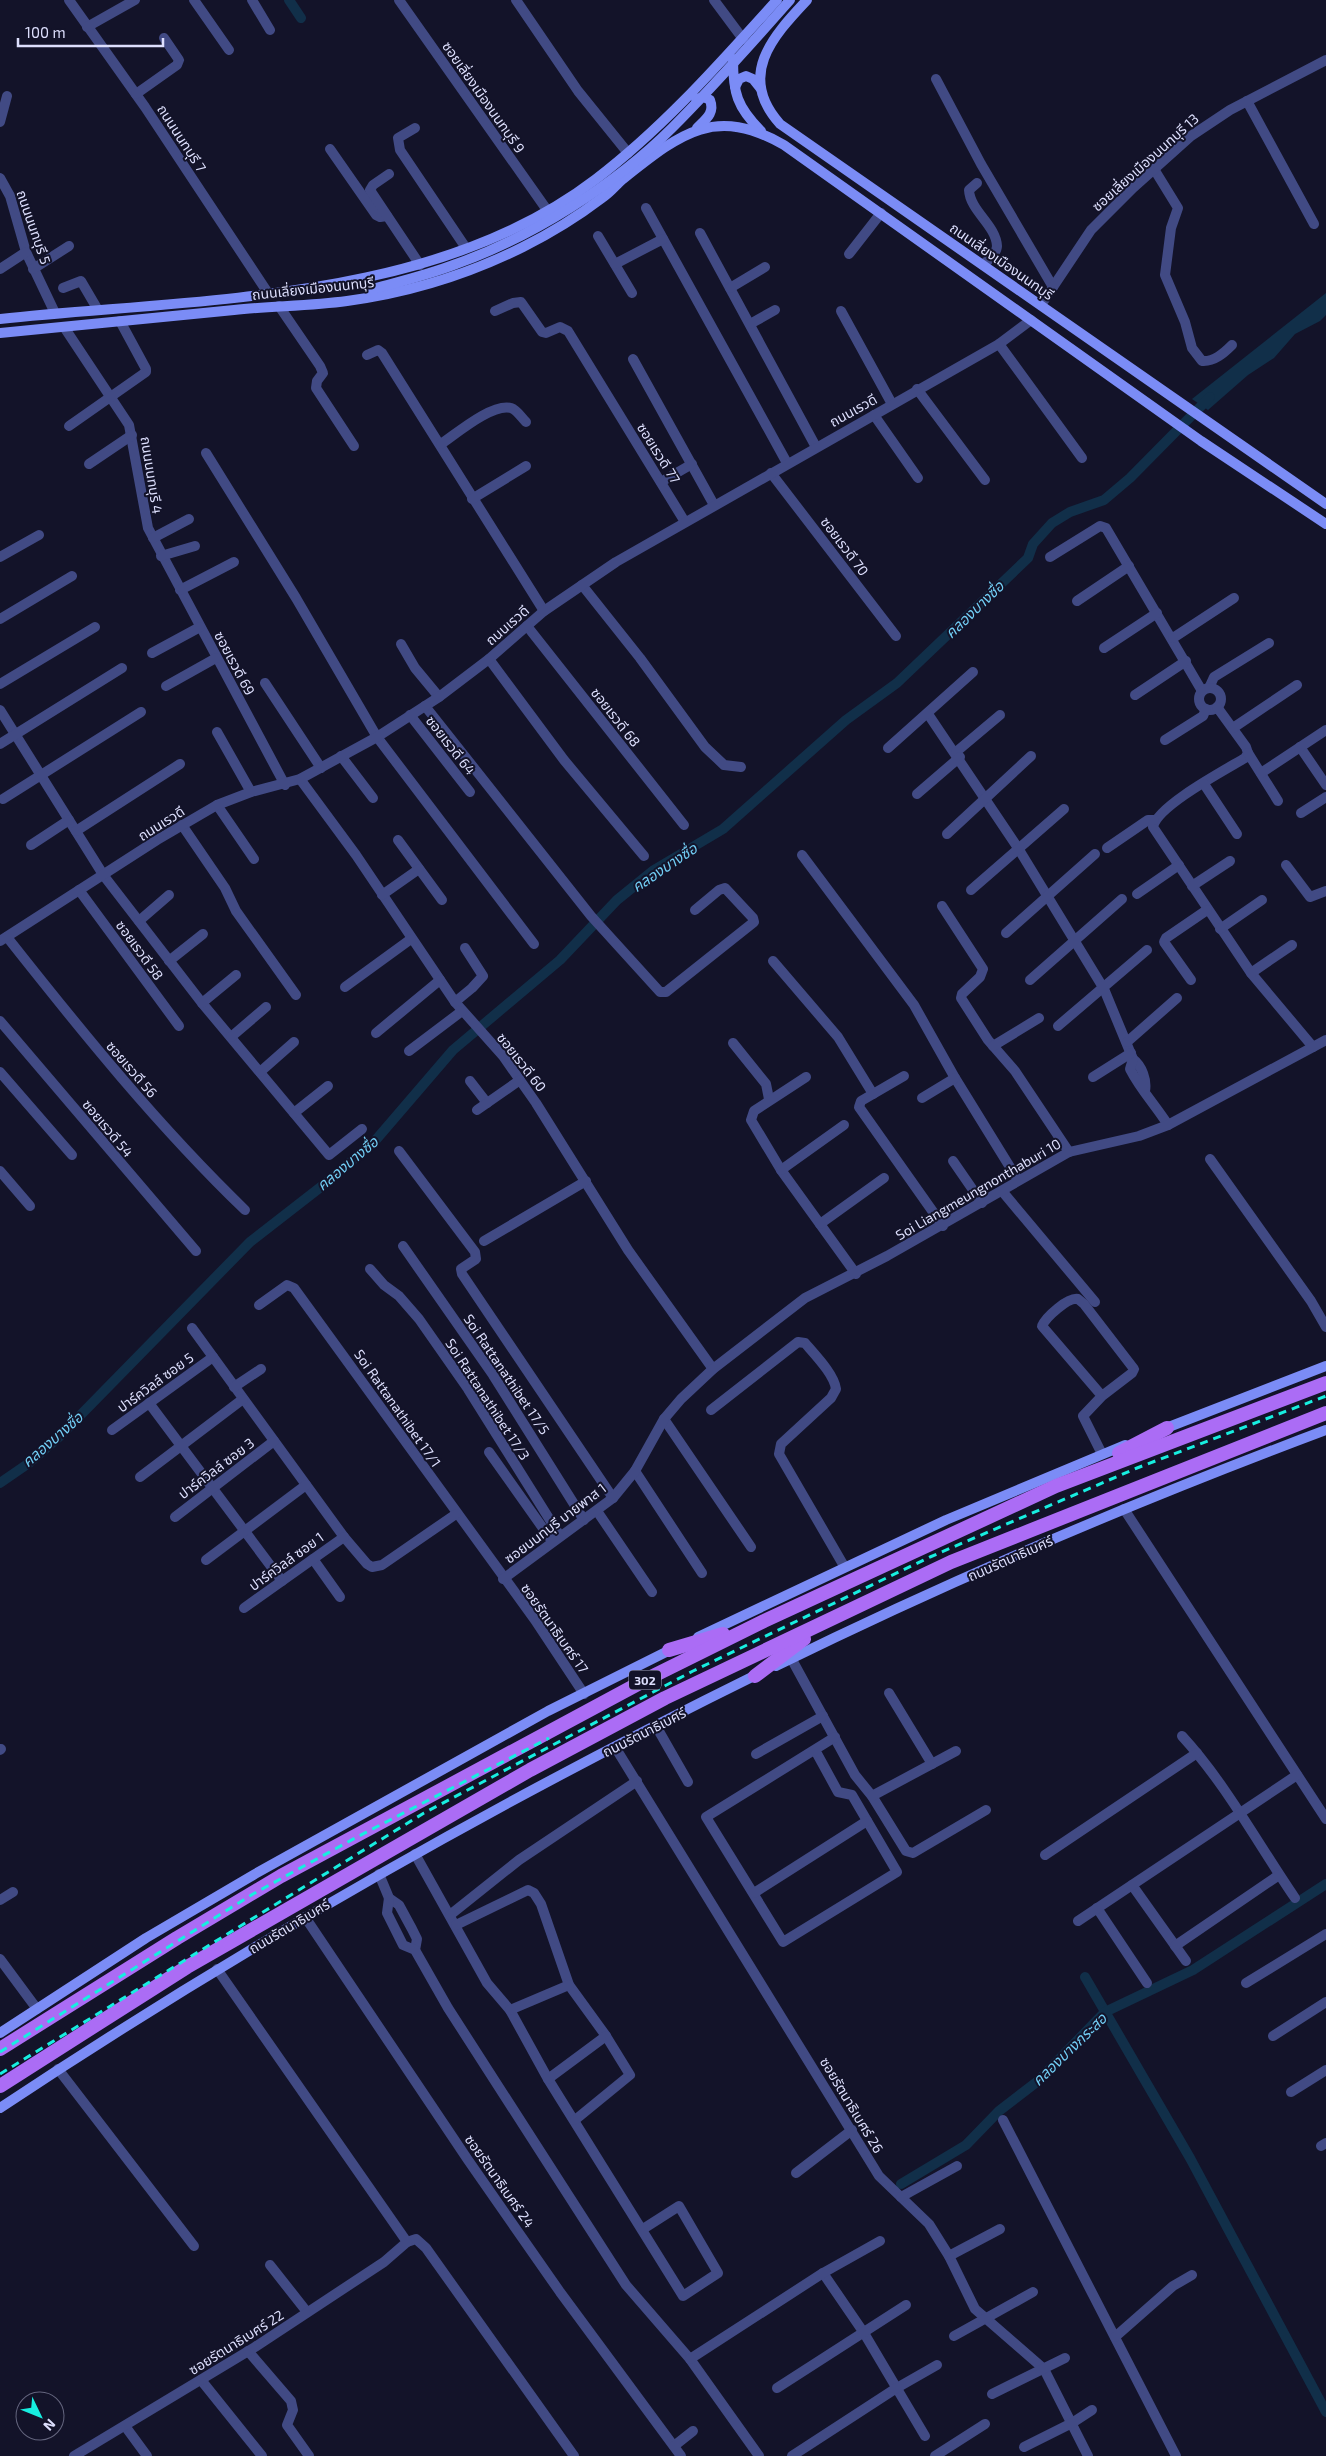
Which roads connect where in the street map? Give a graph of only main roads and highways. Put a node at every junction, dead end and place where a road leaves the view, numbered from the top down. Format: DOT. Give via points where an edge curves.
graph roads {
  1 [pos="777,0"];
  2 [pos="790,0"];
  3 [pos="807,0"];
  4 [pos="733,49"];
  5 [pos="735,87"];
  6 [pos="761,89"];
  7 [pos="681,104"];
  8 [pos="697,128"];
  9 [pos="764,133"];
  10 [pos="319,303"];
  11 [pos="0,318"];
  12 [pos="0,333"];
  13 [pos="1326,504"];
  14 [pos="1326,524"];
  15 [pos="1326,1366"];
  16 [pos="1326,1383"];
  17 [pos="1326,1413"];
  18 [pos="1326,1424"];
  19 [pos="1166,1428"];
  20 [pos="1326,1430"];
  21 [pos="1280,1431"];
  22 [pos="1056,1486"];
  23 [pos="764,1621"];
  24 [pos="829,1621"];
  25 [pos="669,1650"];
  26 [pos="755,1676"];
  27 [pos="1,2030"];
  28 [pos="0,2049"];
  29 [pos="0,2086"];
  30 [pos="0,2108"];
  1 -- 4 [label="main road, ถนนเลี่ยงเมืองนนทบุรี"];
  2 -- 10 [label="main road, bridge" via="672,128 603,185 522,235 488,250 435,272"];
  3 -- 6 [label="main road, ถนนเลี่ยงเมืองนนทบุรี" via="778,30 770,44 762,64"];
  4 -- 5 [label="main road, ถนนเลี่ยงเมืองนนทบุรี"];
  4 -- 7 [label="main road, ถนนเลี่ยงเมืองนนทบุรี"];
  5 -- 6 [label="main road" via="739,79 746,76"];
  5 -- 9 [label="main road, ถนนเลี่ยงเมืองนนทบุรี" via="744,114"];
  6 -- 13 [label="main road, ถนนเลี่ยงเมืองนนทบุรี" via="770,113 780,124"];
  7 -- 8 [label="main road" via="704,97 710,100 711,113"];
  7 -- 11 [label="main road, ถนนเลี่ยงเมืองนนทบุรี" via="595,180 547,210 509,230 420,264 354,281"];
  8 -- 9 [label="main road, ถนนเลี่ยงเมืองนนทบุรี" via="729,125"];
  8 -- 10 [label="main road, ถนนเลี่ยงเมืองนนทบุรี" via="568,222 523,247 435,281 346,302"];
  9 -- 14 [label="main road, ถนนเลี่ยงเมืองนนทบุรี" via="1201,441"];
  10 -- 12 [label="main road, ถนนเลี่ยงเมืองนนทบุรี"];
  15 -- 19 [label="main road, 302"];
  16 -- 22 [label="main road, 302"];
  17 -- 21 [label="main road, ถนนรัตนาธิเบศร์ / 302"];
  18 -- 21 [label="main road"];
  19 -- 22 [label="main road"];
  19 -- 25 [label="main road, 302" via="946,1520"];
  20 -- 26 [label="main road, ถนนรัตนาธิเบศร์" via="1124,1509 930,1593"];
  21 -- 24 [label="main road, ถนนรัตนาธิเบศร์ / 302" via="951,1562"];
  22 -- 23 [label="main road, 302"];
  23 -- 25 [label="main road"];
  23 -- 28 [label="main road, 302" via="649,1678 281,1876"];
  24 -- 26 [label="main road"];
  24 -- 29 [label="main road, ถนนรัตนาธิเบศร์ / 302" via="665,1698 530,1770 187,1967"];
  25 -- 27 [label="main road, 302" via="540,1716 262,1870 146,1938"];
  26 -- 30 [label="main road, ถนนรัตนาธิเบศร์" via="379,1874 217,1969"];
}
